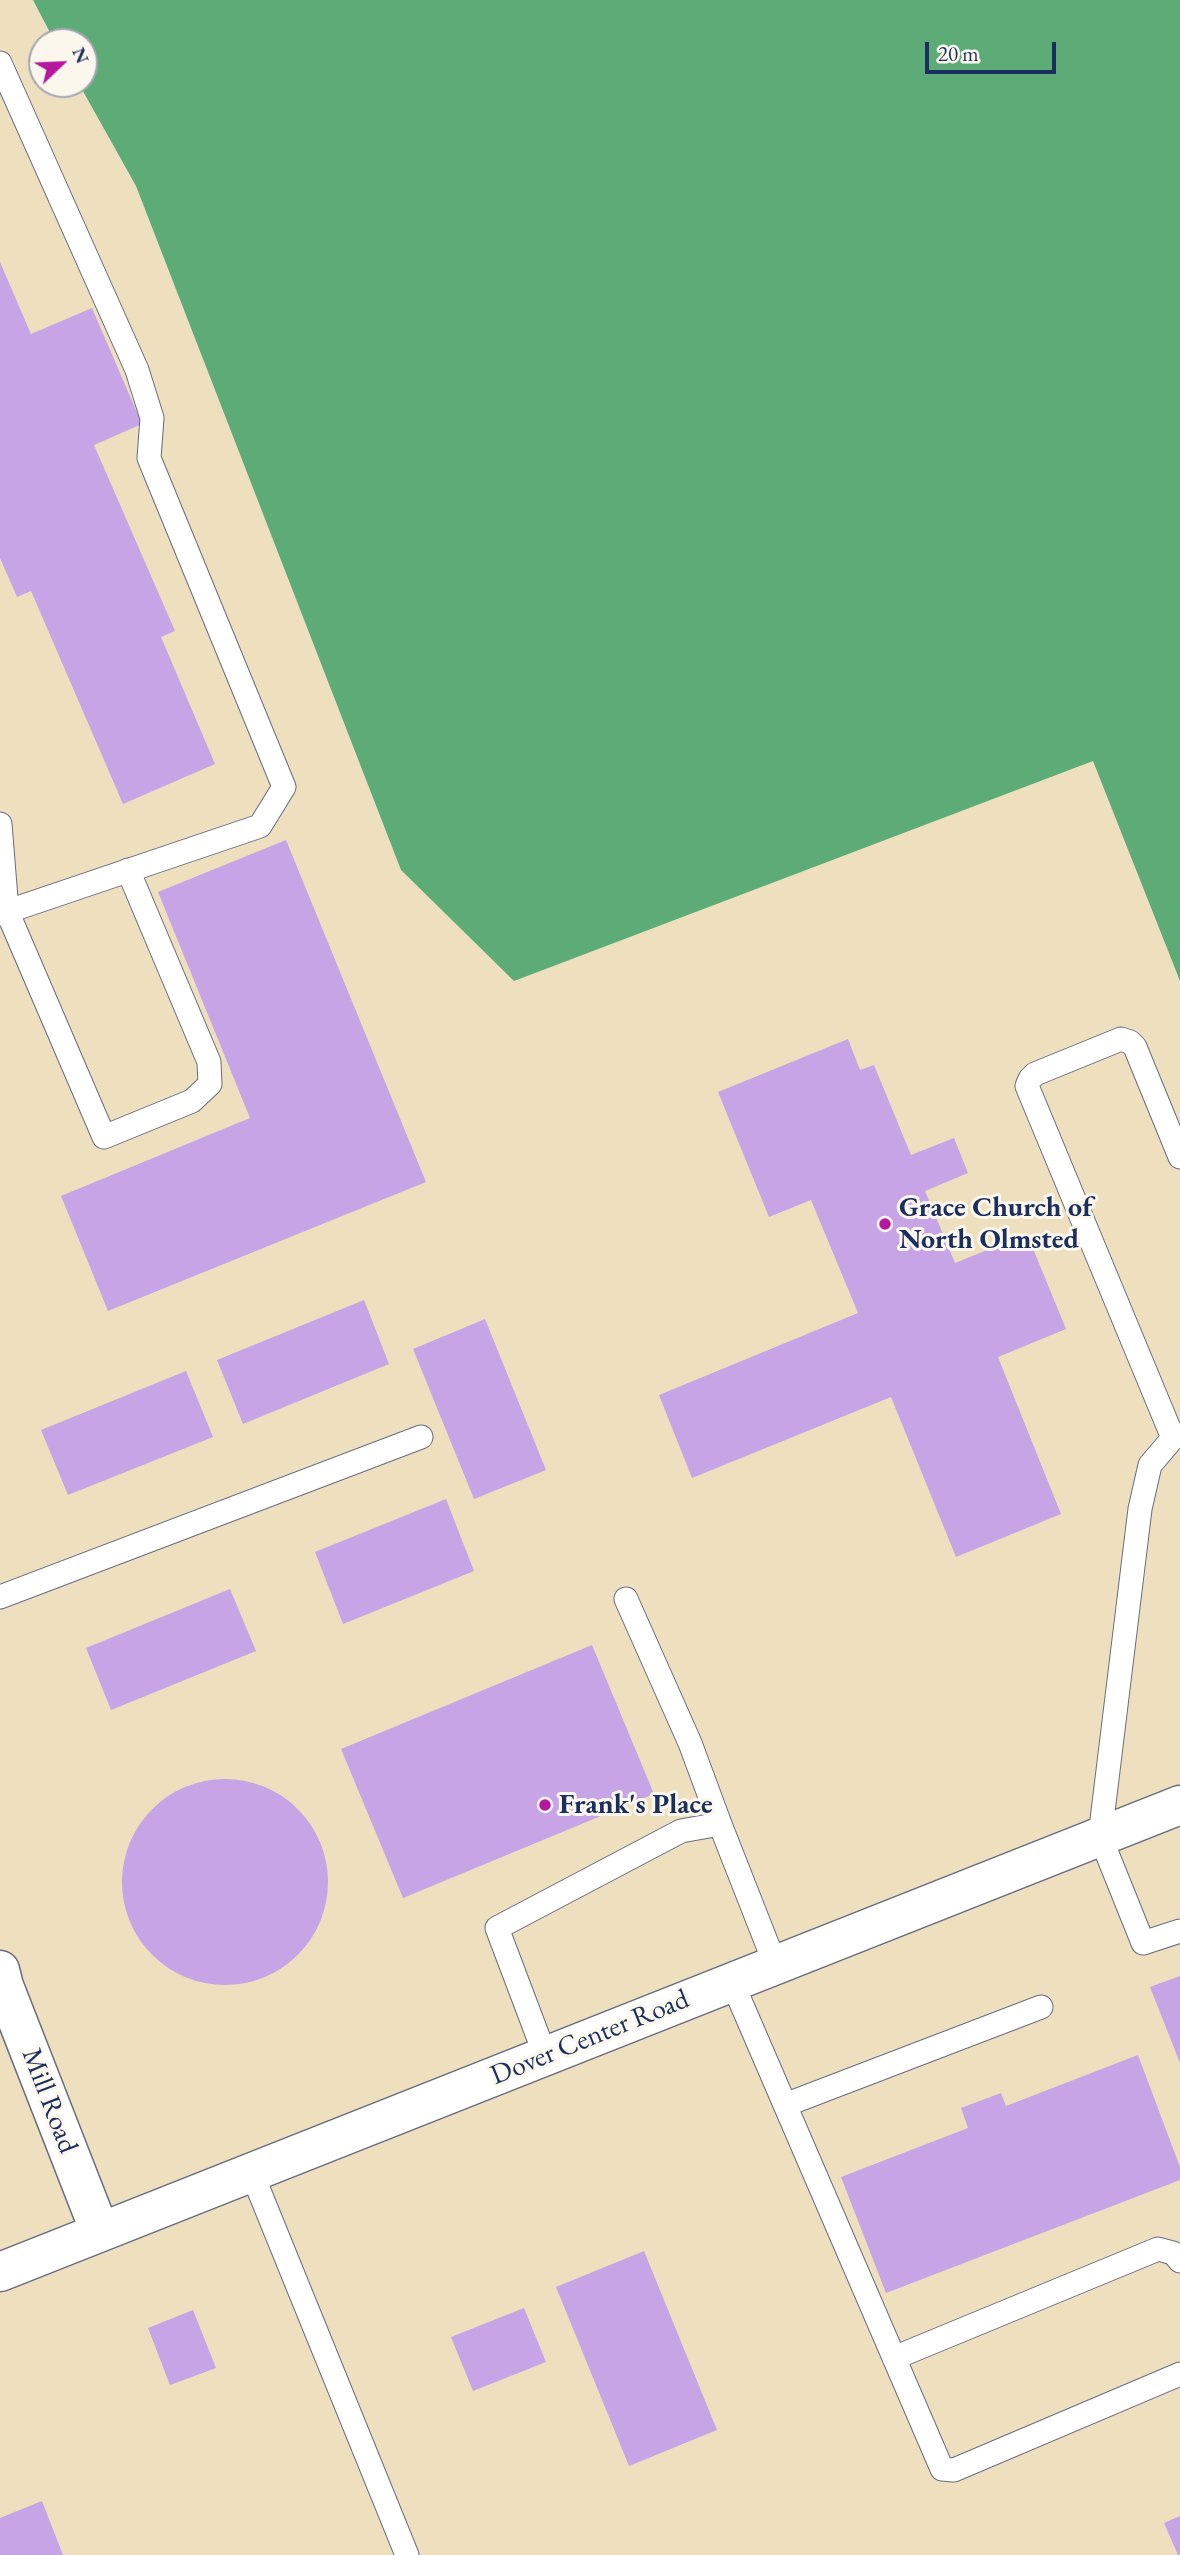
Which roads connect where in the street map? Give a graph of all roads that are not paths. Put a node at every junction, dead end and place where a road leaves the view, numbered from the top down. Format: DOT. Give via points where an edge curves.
graph roads {
  1 [pos="0,63"];
  2 [pos="0,824"];
  3 [pos="128,870"];
  4 [pos="4,912"];
  5 [pos="1180,1157"];
  6 [pos="421,1437"];
  7 [pos="1176,1437"];
  8 [pos="0,1597"];
  9 [pos="626,1599"];
  10 [pos="1180,1805"];
  11 [pos="720,1824"];
  12 [pos="1100,1836"];
  13 [pos="1180,1931"];
  14 [pos="775,1964"];
  15 [pos="0,1970"];
  16 [pos="732,1982"];
  17 [pos="1041,2007"];
  18 [pos="8,2017"];
  19 [pos="545,2056"];
  20 [pos="785,2105"];
  21 [pos="251,2171"];
  22 [pos="100,2232"];
  23 [pos="1180,2261"];
  24 [pos="0,2273"];
  25 [pos="894,2358"];
  26 [pos="1180,2374"];
  27 [pos="407,2555"];
  1 -- 3 [label="lane" via="137,370 152,418 149,458 284,787 260,826"];
  2 -- 4 [label="lane"];
  3 -- 4 [label="lane"];
  3 -- 4 [label="lane" via="209,1062 210,1084 192,1101 104,1138"];
  5 -- 7 [label="lane" via="1130,1042 1121,1039 1030,1079 1027,1086"];
  6 -- 8 [label="lane"];
  7 -- 12 [label="lane" via="1150,1465 1140,1510"];
  9 -- 11 [label="lane" via="690,1743"];
  10 -- 12 [label="street, Dover Center Road"];
  11 -- 14 [label="lane"];
  11 -- 19 [label="lane" via="681,1831 498,1928"];
  12 -- 13 [label="lane" via="1143,1943"];
  12 -- 14 [label="street, Dover Center Road"];
  14 -- 16 [label="street, Dover Center Road"];
  15 -- 18 [label="street, Mill Road"];
  16 -- 19 [label="street, Dover Center Road"];
  16 -- 20 [label="lane"];
  17 -- 20 [label="lane"];
  18 -- 22 [label="street, Mill Road"];
  19 -- 21 [label="street, Dover Center Road"];
  20 -- 25 [label="lane"];
  21 -- 22 [label="street, Dover Center Road"];
  21 -- 27 [label="lane"];
  22 -- 24 [label="street, Dover Center Road"];
  23 -- 25 [label="lane" via="1173,2253 1158,2249"];
  25 -- 26 [label="lane" via="942,2469 954,2470"];
}
